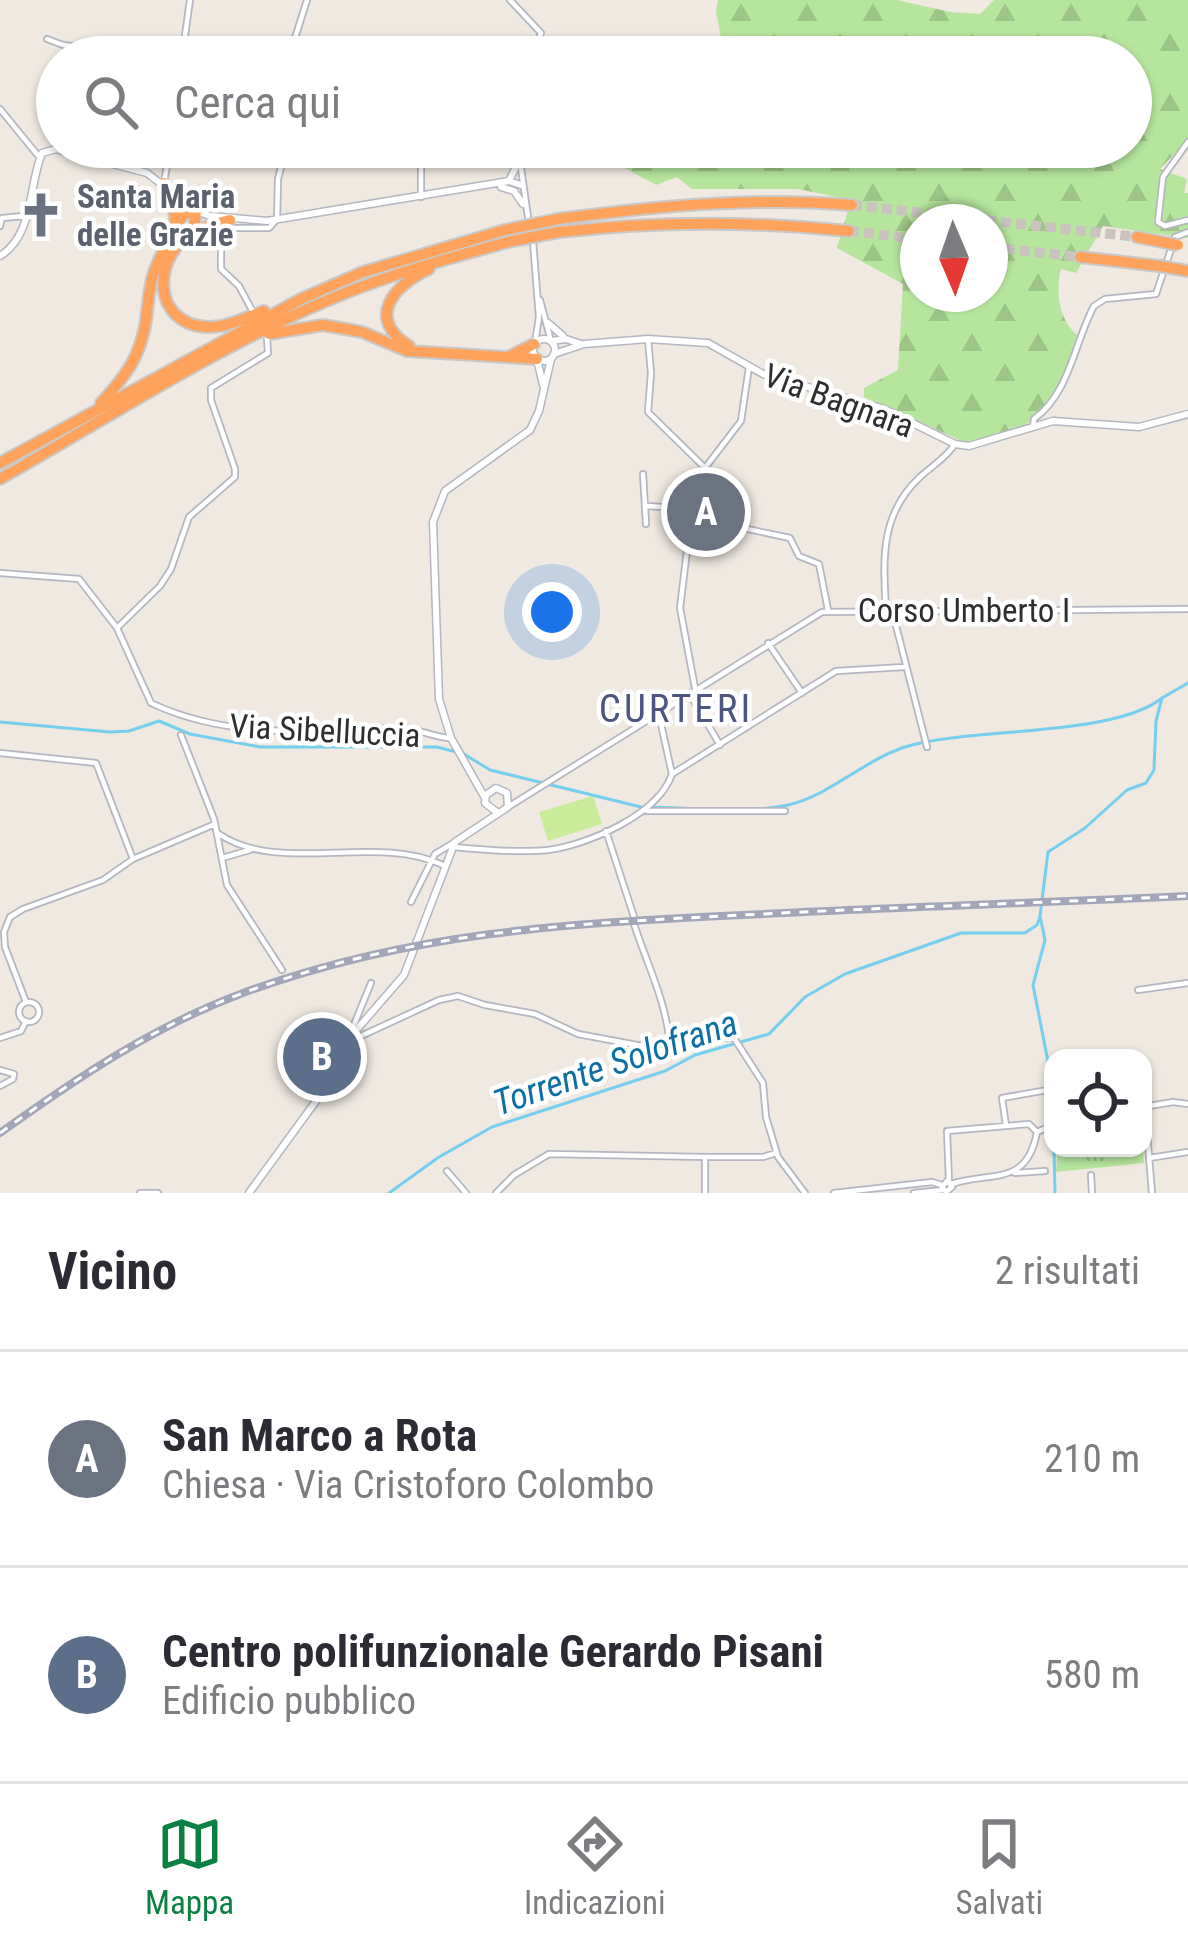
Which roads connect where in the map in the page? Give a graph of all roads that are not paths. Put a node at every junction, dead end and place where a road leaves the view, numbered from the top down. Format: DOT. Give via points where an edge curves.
graph roads {
  1 [pos="190,0"];
  2 [pos="307,0"];
  3 [pos="510,0"];
  4 [pos="185,36"];
  5 [pos="296,36"];
  6 [pos="540,36"];
  7 [pos="0,109"];
  8 [pos="1188,142"];
  9 [pos="36,153"];
  10 [pos="38,168"];
  11 [pos="130,168"];
  12 [pos="166,168"];
  13 [pos="282,168"];
  14 [pos="421,168"];
  15 [pos="515,168"];
  16 [pos="518,168"];
  17 [pos="508,181"];
  18 [pos="164,183"];
  19 [pos="498,185"];
  20 [pos="517,188"];
  21 [pos="421,197"];
  22 [pos="523,204"];
  23 [pos="851,205"];
  24 [pos="196,211"];
  25 [pos="26,216"];
  26 [pos="277,219"];
  27 [pos="230,220"];
  28 [pos="1188,220"];
  29 [pos="1,222"];
  30 [pos="176,225"];
  31 [pos="558,225"];
  32 [pos="849,231"];
  33 [pos="194,232"];
  34 [pos="1188,232"];
  35 [pos="508,236"];
  36 [pos="1137,237"];
  37 [pos="1178,245"];
  38 [pos="466,253"];
  39 [pos="0,256"];
  40 [pos="1080,257"];
  41 [pos="1188,271"];
  42 [pos="538,295"];
  43 [pos="301,299"];
  44 [pos="253,313"];
  45 [pos="548,323"];
  46 [pos="248,339"];
  47 [pos="267,339"];
  48 [pos="566,339"];
  49 [pos="648,340"];
  50 [pos="551,341"];
  51 [pos="534,344"];
  52 [pos="584,344"];
  53 [pos="423,353"];
  54 [pos="553,356"];
  55 [pos="506,357"];
  56 [pos="537,359"];
  57 [pos="521,360"];
  58 [pos="749,366"];
  59 [pos="542,377"];
  60 [pos="544,388"];
  61 [pos="94,410"];
  62 [pos="1188,414"];
  63 [pos="1033,428"];
  64 [pos="955,444"];
  65 [pos="0,463"];
  66 [pos="705,468"];
  67 [pos="643,474"];
  68 [pos="0,479"];
  69 [pos="647,506"];
  70 [pos="694,508"];
  71 [pos="691,518"];
  72 [pos="646,524"];
  73 [pos="0,573"];
  74 [pos="1188,609"];
  75 [pos="828,610"];
  76 [pos="889,610"];
  77 [pos="117,628"];
  78 [pos="768,643"];
  79 [pos="904,667"];
  80 [pos="692,690"];
  81 [pos="802,693"];
  82 [pos="658,713"];
  83 [pos="181,735"];
  84 [pos="451,738"];
  85 [pos="720,745"];
  86 [pos="927,747"];
  87 [pos="0,753"];
  88 [pos="672,774"];
  89 [pos="478,783"];
  90 [pos="492,789"];
  91 [pos="508,796"];
  92 [pos="521,799"];
  93 [pos="486,803"];
  94 [pos="508,807"];
  95 [pos="648,810"];
  96 [pos="784,811"];
  97 [pos="498,813"];
  98 [pos="483,822"];
  99 [pos="216,827"];
  100 [pos="606,829"];
  101 [pos="453,844"];
  102 [pos="254,850"];
  103 [pos="222,858"];
  104 [pos="133,859"];
  105 [pos="431,860"];
  106 [pos="443,865"];
  107 [pos="411,902"];
  108 [pos="283,970"];
  109 [pos="371,983"];
  110 [pos="1188,983"];
  111 [pos="1138,990"];
  112 [pos="26,1002"];
  113 [pos="26,1021"];
  114 [pos="359,1028"];
  115 [pos="369,1034"];
  116 [pos="308,1035"];
  117 [pos="0,1038"];
  118 [pos="344,1046"];
  119 [pos="670,1047"];
  120 [pos="0,1070"];
  121 [pos="0,1086"];
  122 [pos="1044,1091"];
  123 [pos="1188,1104"];
  124 [pos="1152,1106"];
  125 [pos="1006,1125"];
  126 [pos="1044,1129"];
  127 [pos="1037,1132"];
  128 [pos="1188,1152"];
  129 [pos="776,1153"];
  130 [pos="1149,1158"];
  131 [pos="705,1160"];
  132 [pos="447,1171"];
  133 [pos="1046,1171"];
  134 [pos="1015,1173"];
  135 [pos="1091,1174"];
  136 [pos="946,1188"];
  137 [pos="140,1193"];
  138 [pos="158,1193"];
  139 [pos="249,1193"];
  140 [pos="466,1193"];
  141 [pos="496,1193"];
  142 [pos="705,1193"];
  143 [pos="806,1193"];
  144 [pos="834,1193"];
  145 [pos="914,1193"];
  146 [pos="1093,1193"];
  147 [pos="1152,1193"];
  1 -- 4 [label="street"];
  2 -- 5 [label="street"];
  3 -- 6 [label="street"];
  7 -- 9 [label="street"];
  8 -- 28 [label="street" via="1163,177 1158,222"];
  10 -- 25 [label="main road"];
  11 -- 18 [label="main road"];
  12 -- 18 [label="street"];
  13 -- 26 [label="street"];
  14 -- 21 [label="street"];
  15 -- 17 [label="main road"];
  16 -- 20 [label="street"];
  17 -- 19 [label="main road"];
  17 -- 20 [label="main road"];
  18 -- 24 [label="main road"];
  18 -- 30 [label="highway"];
  19 -- 20 [label="main road"];
  19 -- 21 [label="main road"];
  20 -- 22 [label="main road"];
  21 -- 26 [label="main road"];
  22 -- 42 [label="street"];
  23 -- 31 [label="highway" via="706,202"];
  24 -- 27 [label="main road"];
  24 -- 30 [label="highway"];
  24 -- 33 [label="highway"];
  25 -- 29 [label="street"];
  25 -- 39 [label="main road" via="14,246"];
  26 -- 27 [label="main road"];
  26 -- 44 [label="street" via="269,228 221,233 221,269"];
  27 -- 33 [label="highway"];
  30 -- 61 [label="highway" via="155,271 139,352"];
  31 -- 32 [label="highway" via="708,220"];
  31 -- 35 [label="highway, bridge"];
  33 -- 43 [label="highway" via="174,250 162,279 166,303 182,319 221,326"];
  34 -- 63 [label="street" via="1174,237 1156,294 1094,306 1064,382"];
  35 -- 38 [label="highway"];
  35 -- 43 [label="highway" via="385,265"];
  36 -- 37 [label="highway"];
  38 -- 46 [label="highway" via="335,297"];
  38 -- 53 [label="highway" via="411,278 389,298 395,334"];
  40 -- 41 [label="highway"];
  42 -- 45 [label="street"];
  42 -- 51 [label="street"];
  43 -- 61 [label="highway"];
  45 -- 48 [label="main road"];
  45 -- 50 [label="street"];
  46 -- 53 [label="highway" via="323,325"];
  46 -- 68 [label="highway"];
  47 -- 77 [label="street" via="268,353 211,388 235,477 196,508 160,586"];
  48 -- 50 [label="main road, Via Bagnara"];
  48 -- 52 [label="main road, Via Bagnara"];
  49 -- 52 [label="main road, Via Bagnara"];
  49 -- 58 [label="main road, Via Bagnara" via="708,343"];
  49 -- 66 [label="street" via="648,412"];
  50 -- 51 [label="main road, Via Bagnara"];
  50 -- 54 [label="main road"];
  51 -- 55 [label="highway"];
  51 -- 56 [label="main road"];
  52 -- 54 [label="main road, Via Bagnara"];
  53 -- 55 [label="highway"];
  54 -- 56 [label="main road, Via Bagnara"];
  54 -- 60 [label="main road"];
  55 -- 57 [label="highway"];
  56 -- 57 [label="highway"];
  56 -- 59 [label="main road"];
  57 -- 59 [label="main road"];
  58 -- 64 [label="main road, Via Bagnara" via="884,410"];
  58 -- 66 [label="street" via="741,421"];
  59 -- 60 [label="main road"];
  60 -- 84 [label="main road" via="530,430 438,503 437,672"];
  61 -- 65 [label="highway"];
  62 -- 63 [label="main road" via="1138,427 1065,419"];
  63 -- 64 [label="main road"];
  64 -- 76 [label="street" via="891,516 883,560"];
  66 -- 70 [label="street"];
  67 -- 69 [label="street"];
  69 -- 70 [label="street"];
  69 -- 72 [label="street"];
  70 -- 71 [label="street"];
  71 -- 75 [label="street" via="790,538 799,556 819,564"];
  71 -- 80 [label="street" via="680,608"];
  73 -- 77 [label="street, Via Sibelluccia" via="79,579"];
  74 -- 76 [label="street, Corso Umberto I"];
  75 -- 76 [label="street, Corso Umberto I"];
  75 -- 78 [label="street, Corso Umberto I"];
  76 -- 79 [label="street"];
  77 -- 84 [label="street, Via Sibelluccia" via="147,697 186,717 262,730 404,728"];
  78 -- 80 [label="street, Corso Umberto I"];
  78 -- 81 [label="street"];
  79 -- 81 [label="street" via="836,671"];
  79 -- 86 [label="street"];
  80 -- 82 [label="street, Corso Umberto I"];
  80 -- 85 [label="street"];
  81 -- 85 [label="street"];
  82 -- 88 [label="street"];
  82 -- 92 [label="street, Corso Umberto I"];
  83 -- 99 [label="street, Via Sibelluccia"];
  84 -- 89 [label="main road"];
  85 -- 88 [label="street"];
  87 -- 104 [label="street" via="96,763"];
  88 -- 95 [label="street"];
  89 -- 90 [label="main road"];
  89 -- 93 [label="main road"];
  90 -- 91 [label="main road"];
  90 -- 93 [label="main road"];
  91 -- 92 [label="street"];
  91 -- 94 [label="main road"];
  92 -- 94 [label="street, Corso Umberto I"];
  93 -- 97 [label="main road"];
  93 -- 98 [label="main road"];
  94 -- 97 [label="main road"];
  95 -- 96 [label="street"];
  95 -- 100 [label="street"];
  97 -- 98 [label="main road"];
  98 -- 101 [label="main road"];
  99 -- 102 [label="street"];
  99 -- 103 [label="street, Via Sibelluccia"];
  99 -- 104 [label="street"];
  100 -- 101 [label="street" via="543,850"];
  100 -- 119 [label="street"];
  101 -- 105 [label="street"];
  101 -- 106 [label="main road"];
  102 -- 103 [label="street"];
  102 -- 105 [label="street"];
  103 -- 108 [label="street, Via Sibelluccia" via="232,896"];
  104 -- 112 [label="street" via="6,922 4,946"];
  105 -- 106 [label="street"];
  105 -- 107 [label="street"];
  106 -- 114 [label="main road" via="404,974"];
  109 -- 118 [label="street"];
  110 -- 111 [label="street"];
  112 -- 113 [label="street" via="19,1012"];
  112 -- 113 [label="street" via="38,1010"];
  113 -- 117 [label="street"];
  114 -- 115 [label="street"];
  114 -- 118 [label="main road"];
  115 -- 118 [label="street"];
  115 -- 119 [label="street" via="458,995 578,1034"];
  116 -- 118 [label="street"];
  118 -- 139 [label="main road" via="316,1101"];
  119 -- 129 [label="street" via="736,1040 763,1083"];
  120 -- 121 [label="street" via="14,1073"];
  122 -- 125 [label="street" via="1003,1097"];
  123 -- 124 [label="street"];
  125 -- 127 [label="street" via="1029,1124"];
  125 -- 136 [label="street" via="947,1131"];
  126 -- 127 [label="street"];
  127 -- 134 [label="street"];
  128 -- 130 [label="street"];
  129 -- 141 [label="street" via="549,1154"];
  129 -- 143 [label="street"];
  130 -- 147 [label="street"];
  131 -- 142 [label="street"];
  132 -- 140 [label="street"];
  133 -- 134 [label="street"];
  134 -- 136 [label="street"];
  135 -- 146 [label="street"];
  136 -- 144 [label="street" via="932,1182"];
  136 -- 145 [label="street"];
  137 -- 138 [label="street"];
}
